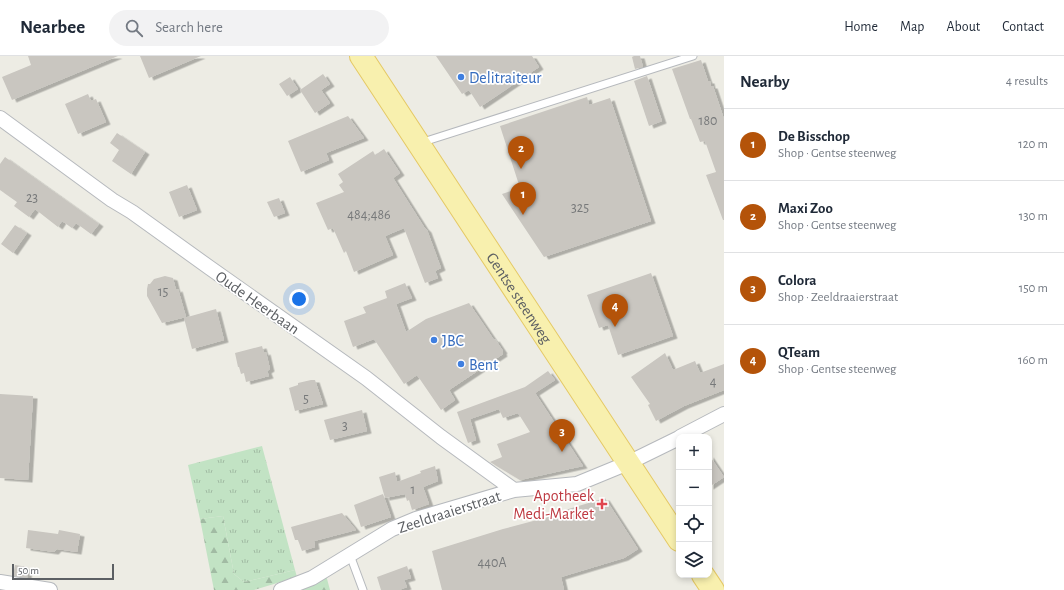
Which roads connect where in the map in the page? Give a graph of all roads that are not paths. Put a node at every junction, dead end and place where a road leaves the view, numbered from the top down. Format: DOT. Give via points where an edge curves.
graph roads {
  1 [pos="361,56"];
  2 [pos="693,56"];
  3 [pos="0,118"];
  4 [pos="418,144"];
  5 [pos="724,414"];
  6 [pos="686,434"];
  7 [pos="676,439"];
  8 [pos="628,464"];
  9 [pos="514,490"];
  10 [pos="676,536"];
  11 [pos="350,555"];
  12 [pos="705,578"];
  13 [pos="0,582"];
  14 [pos="50,590"];
  15 [pos="281,590"];
  16 [pos="362,590"];
  17 [pos="713,590"];
  1 -- 4 [label="main road, Gentse steenweg"];
  2 -- 4 [label="lane"];
  3 -- 9 [label="street, Oude Heerbaan" via="366,378"];
  4 -- 8 [label="main road, Gentse steenweg"];
  5 -- 6 [label="street, Zeeldraaierstraat"];
  7 -- 8 [label="street, Zeeldraaierstraat"];
  8 -- 9 [label="street, Zeeldraaierstraat" via="577,484"];
  8 -- 10 [label="main road, Gentse steenweg"];
  9 -- 11 [label="street, Zeeldraaierstraat" via="416,519 392,529"];
  11 -- 15 [label="street, Zeeldraaierstraat" via="312,578"];
  11 -- 16 [label="lane"];
  12 -- 17 [label="main road"];
  13 -- 14 [label="street"];
}
